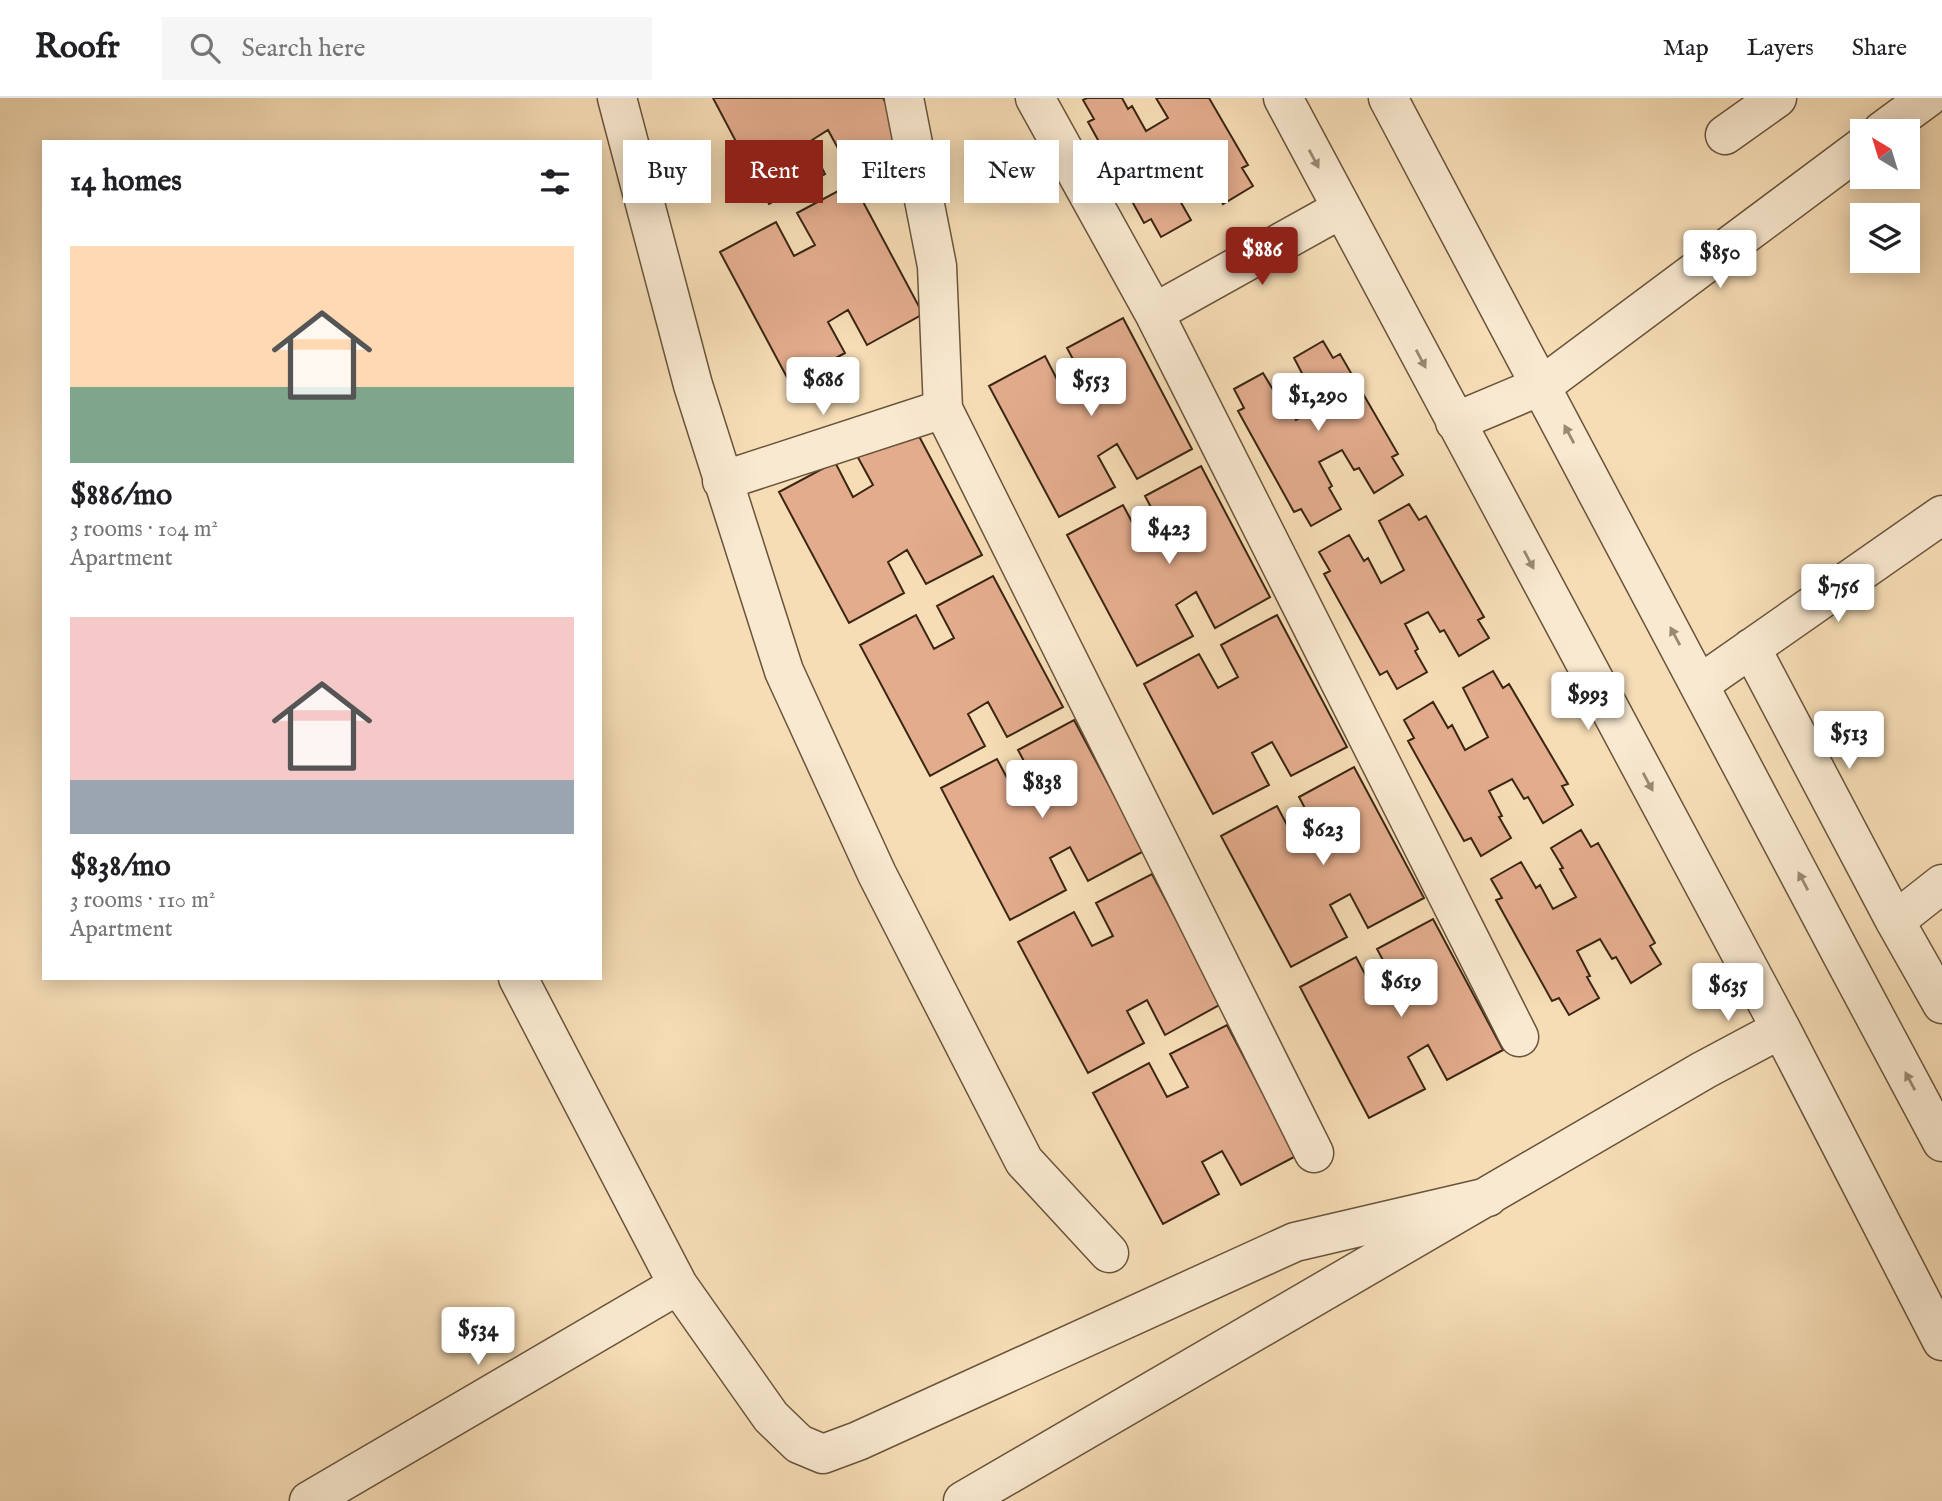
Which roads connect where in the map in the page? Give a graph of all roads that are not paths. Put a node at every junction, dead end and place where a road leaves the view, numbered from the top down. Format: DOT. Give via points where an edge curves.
graph roads {
  1 [pos="617,98"];
  2 [pos="904,98"];
  3 [pos="1035,98"];
  4 [pos="1283,98"];
  5 [pos="1388,98"];
  6 [pos="1777,98"];
  7 [pos="1927,98"];
  8 [pos="1898,119"];
  9 [pos="1726,135"];
  10 [pos="1850,156"];
  11 [pos="1341,209"];
  12 [pos="1154,313"];
  13 [pos="1543,385"];
  14 [pos="943,409"];
  15 [pos="1455,422"];
  16 [pos="722,481"];
  17 [pos="1942,515"];
  18 [pos="1751,649"];
  19 [pos="1700,684"];
  20 [pos="1942,884"];
  21 [pos="1895,921"];
  22 [pos="519,980"];
  23 [pos="1942,1004"];
  24 [pos="1781,1029"];
  25 [pos="1519,1037"];
  26 [pos="1942,1142"];
  27 [pos="1314,1153"];
  28 [pos="1489,1197"];
  29 [pos="1109,1253"];
  30 [pos="678,1285"];
  31 [pos="1942,1341"];
  32 [pos="309,1501"];
  33 [pos="963,1501"];
  1 -- 16 [label="street"];
  2 -- 14 [label="street" via="937,266"];
  3 -- 12 [label="street"];
  4 -- 11 [label="street, one-way"];
  5 -- 13 [label="street"];
  6 -- 9 [label="street"];
  7 -- 8 [label="street"];
  10 -- 13 [label="street"];
  11 -- 12 [label="street"];
  11 -- 15 [label="street, one-way"];
  12 -- 25 [label="street"];
  13 -- 15 [label="street"];
  19 -- 13 [label="street, one-way"];
  14 -- 16 [label="street"];
  14 -- 27 [label="street"];
  15 -- 24 [label="street, one-way"];
  16 -- 29 [label="street" via="784,671 877,874 1024,1161"];
  17 -- 18 [label="street"];
  18 -- 19 [label="street"];
  18 -- 21 [label="street"];
  26 -- 19 [label="street, one-way"];
  20 -- 21 [label="street"];
  21 -- 23 [label="street"];
  22 -- 30 [label="street"];
  24 -- 28 [label="street"];
  24 -- 31 [label="street"];
  28 -- 30 [label="street" via="1295,1242 822,1454 799,1444 771,1417"];
  28 -- 33 [label="street"];
  30 -- 32 [label="street"];
}
